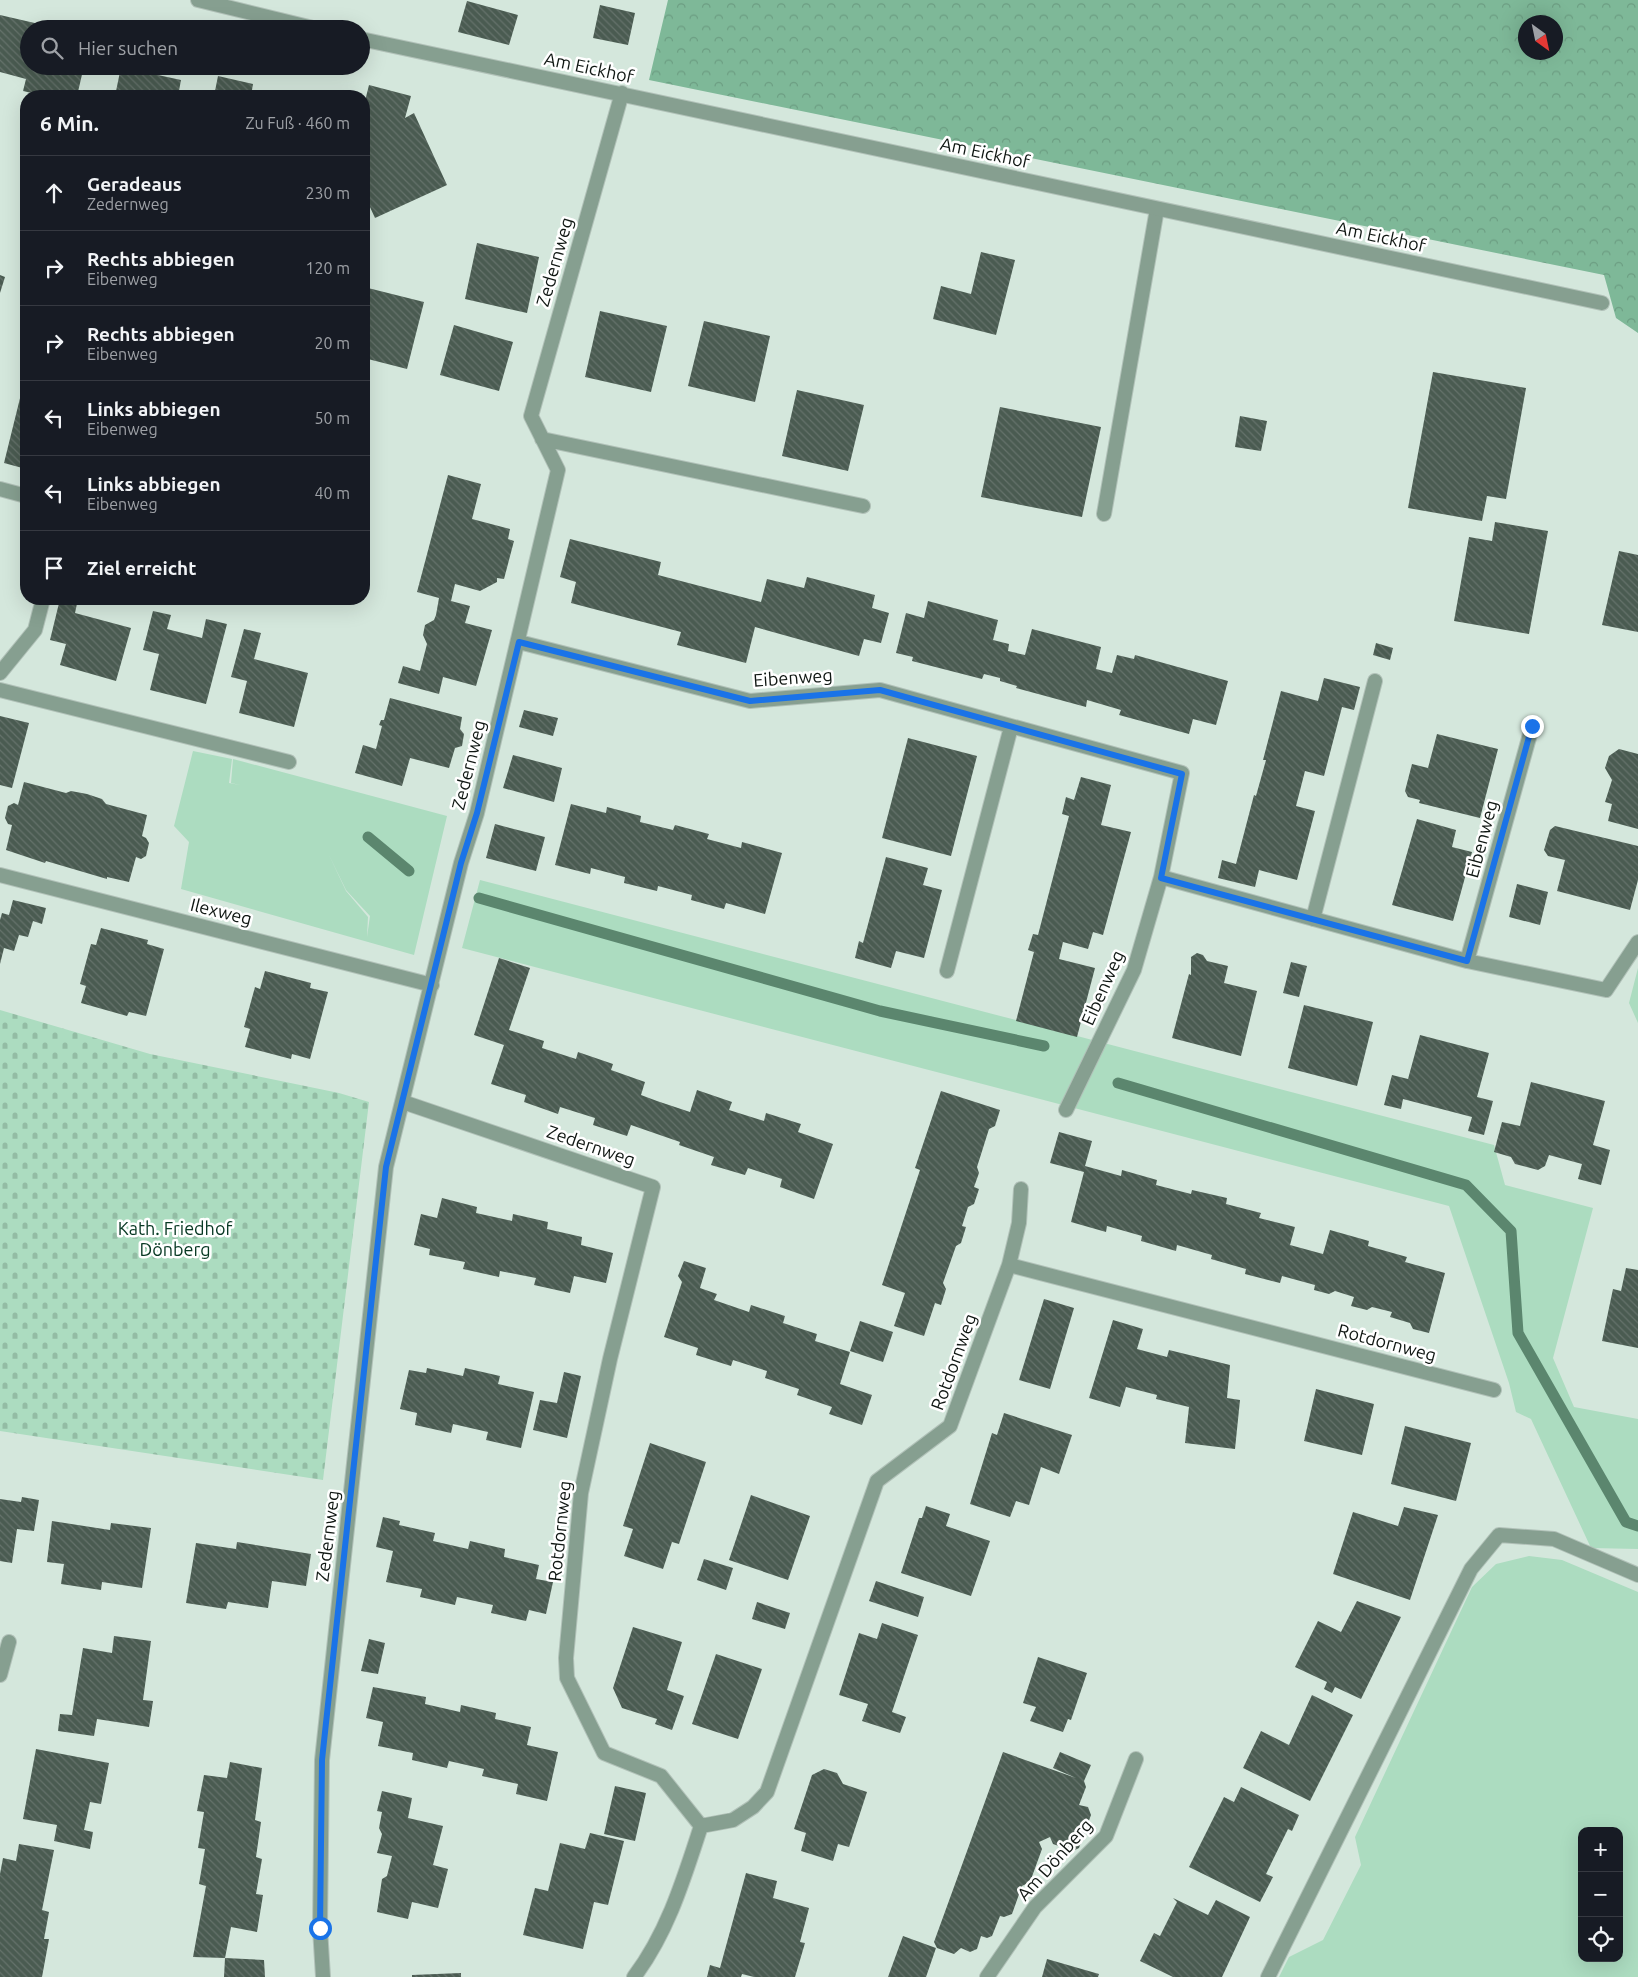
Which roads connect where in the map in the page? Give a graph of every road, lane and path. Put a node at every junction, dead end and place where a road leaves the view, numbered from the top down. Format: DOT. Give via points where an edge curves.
graph roads {
  1 [pos="198,0"];
  2 [pos="280,20"];
  3 [pos="370,41"];
  4 [pos="622,93"];
  5 [pos="1157,209"];
  6 [pos="1602,303"];
  7 [pos="542,439"];
  8 [pos="0,489"];
  9 [pos="20,494"];
  10 [pos="864,506"];
  11 [pos="1104,514"];
  12 [pos="41,605"];
  13 [pos="519,642"];
  14 [pos="0,673"];
  15 [pos="1376,681"];
  16 [pos="0,690"];
  17 [pos="1532,726"];
  18 [pos="1011,727"];
  19 [pos="289,762"];
  20 [pos="2,878"];
  21 [pos="1161,878"];
  22 [pos="1313,919"];
  23 [pos="1638,942"];
  24 [pos="1467,961"];
  25 [pos="947,971"];
  26 [pos="432,985"];
  27 [pos="403,1102"];
  28 [pos="1066,1110"];
  29 [pos="653,1187"];
  30 [pos="1021,1189"];
  31 [pos="1009,1265"];
  32 [pos="1494,1390"];
  33 [pos="1638,1575"];
  34 [pos="9,1642"];
  35 [pos="0,1675"];
  36 [pos="1136,1760"];
  37 [pos="701,1826"];
  38 [pos="323,1977"];
  39 [pos="634,1977"];
  40 [pos="987,1977"];
  41 [pos="1268,1977"];
  1 -- 2 [label="street"];
  3 -- 4 [label="street, Am Eickhof"];
  4 -- 5 [label="street, Am Eickhof"];
  4 -- 7 [label="street, Zedernweg" via="531,416"];
  5 -- 6 [label="street, Am Eickhof"];
  5 -- 11 [label="street"];
  7 -- 10 [label="street"];
  7 -- 13 [label="street, Zedernweg" via="558,470"];
  8 -- 9 [label="street"];
  12 -- 14 [label="street" via="35,630"];
  13 -- 18 [label="street, Eibenweg" via="750,701 880,690"];
  13 -- 26 [label="street, Zedernweg"];
  15 -- 22 [label="street"];
  16 -- 19 [label="street"];
  17 -- 24 [label="street, Eibenweg"];
  18 -- 21 [label="street, Eibenweg" via="1182,774"];
  18 -- 25 [label="street"];
  20 -- 26 [label="street, Ilexweg"];
  21 -- 22 [label="street"];
  21 -- 28 [label="street, Eibenweg" via="1134,970"];
  22 -- 24 [label="street"];
  23 -- 24 [label="street" via="1606,990"];
  26 -- 27 [label="street, Zedernweg"];
  27 -- 29 [label="street, Zedernweg"];
  27 -- 38 [label="street, Zedernweg" via="386,1167 322,1760 320,1928"];
  29 -- 37 [label="street, Rotdornweg" via="581,1493 566,1658 567,1678 604,1753 661,1776"];
  30 -- 31 [label="street, Rotdornweg" via="1019,1223"];
  31 -- 32 [label="street, Rotdornweg"];
  31 -- 37 [label="street, Rotdornweg" via="950,1426 877,1481 767,1792 753,1808 734,1820"];
  33 -- 41 [label="street" via="1554,1540 1499,1535 1471,1568"];
  34 -- 35 [label="street"];
  36 -- 40 [label="street, Am Dönberg" via="1106,1836 1035,1907"];
  37 -- 39 [label="street" via="674,1906 649,1958"];
}
